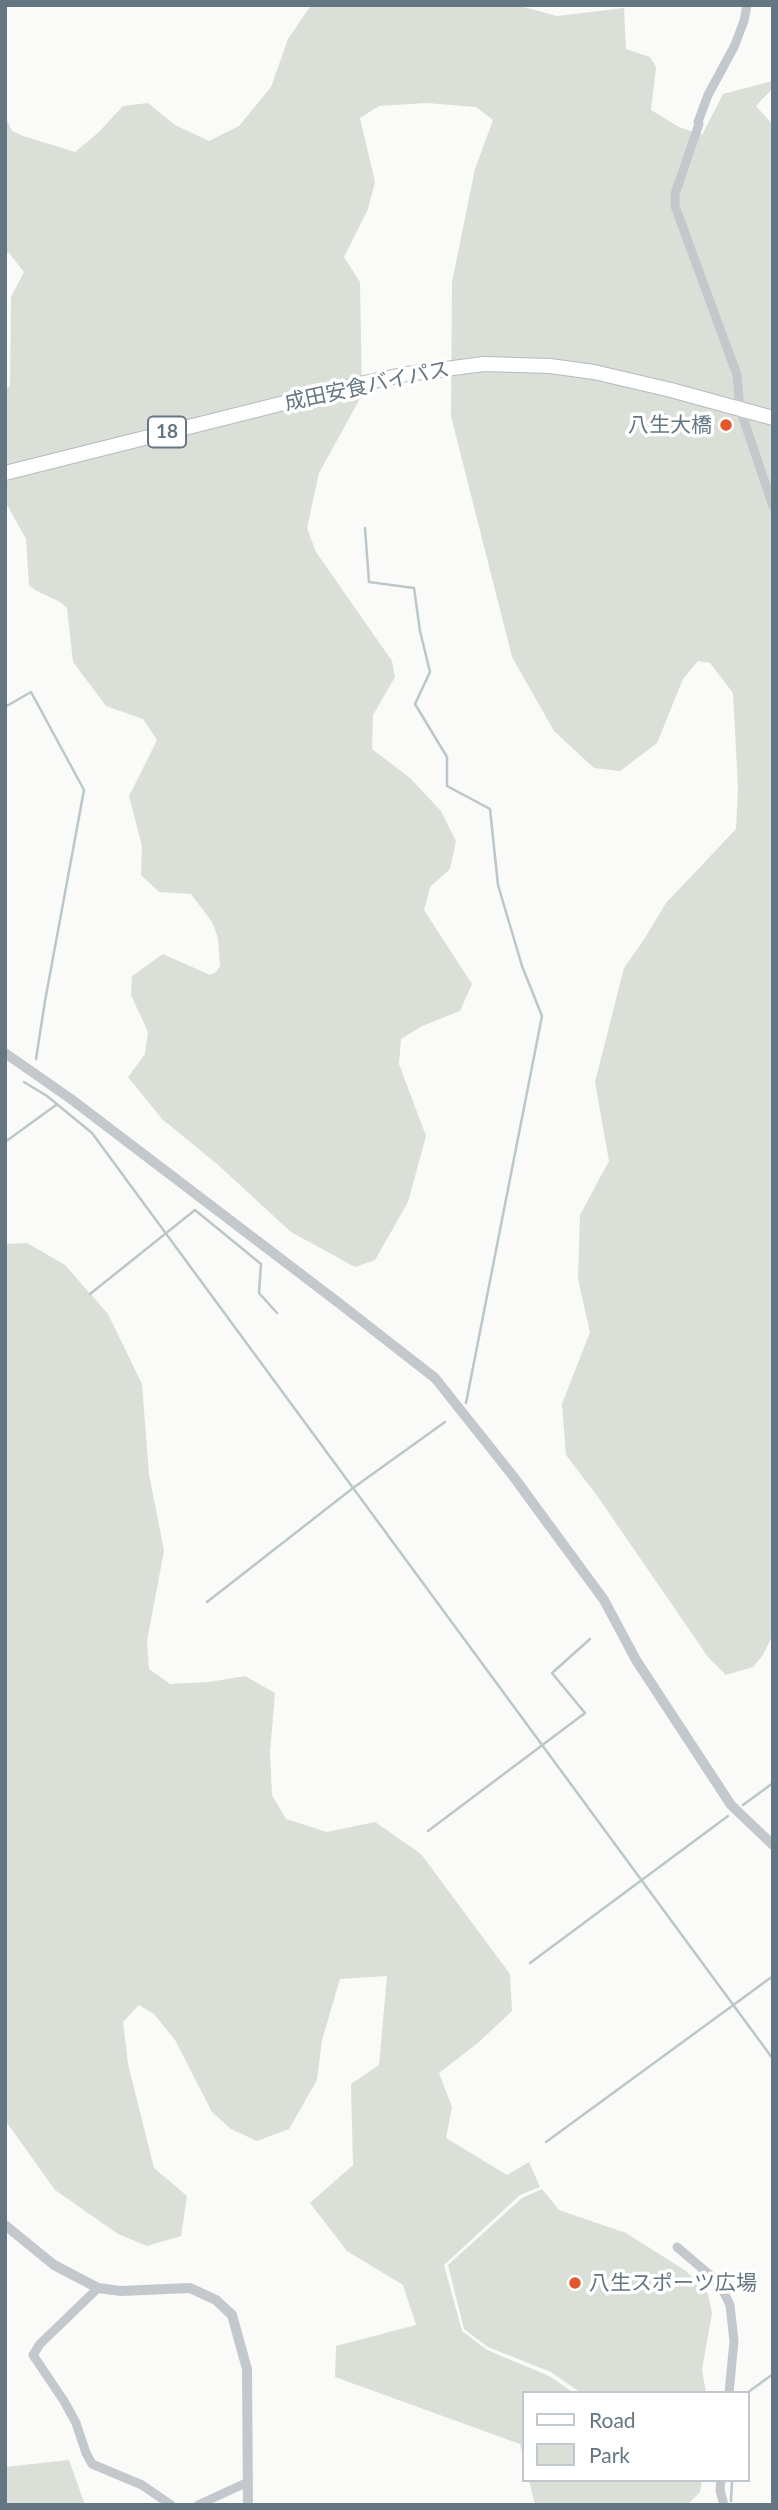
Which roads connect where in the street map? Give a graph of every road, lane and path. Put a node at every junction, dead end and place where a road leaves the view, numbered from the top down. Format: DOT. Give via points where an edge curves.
graph roads {
  1 [pos="747,5"];
  2 [pos="740,410"];
  3 [pos="773,418"];
  4 [pos="5,473"];
  5 [pos="773,506"];
  6 [pos="5,1054"];
  7 [pos="773,1845"];
  8 [pos="5,2225"];
  9 [pos="677,2247"];
  10 [pos="98,2288"];
  11 [pos="729,2391"];
  12 [pos="248,2482"];
  13 [pos="721,2482"];
  14 [pos="171,2505"];
  15 [pos="198,2505"];
  16 [pos="248,2505"];
  17 [pos="724,2505"];
  1 -- 2 [label="street" via="734,47 705,104 675,194 681,227 737,375"];
  2 -- 3 [label="main road, 成田安食バイパス / 18"];
  2 -- 4 [label="main road, 成田安食バイパス / 18" via="594,372 474,365 329,392"];
  2 -- 5 [label="street"];
  6 -- 7 [label="street" via="63,1093 435,1378 604,1600 636,1660 731,1805"];
  8 -- 10 [label="street" via="54,2264"];
  9 -- 11 [label="street" via="712,2276 730,2305 734,2342"];
  10 -- 12 [label="street" via="190,2288 216,2300 232,2315 247,2370"];
  10 -- 14 [label="street" via="33,2355 76,2423 92,2464 142,2486"];
  12 -- 15 [label="street"];
  12 -- 16 [label="street"];
  13 -- 17 [label="street"];
}
